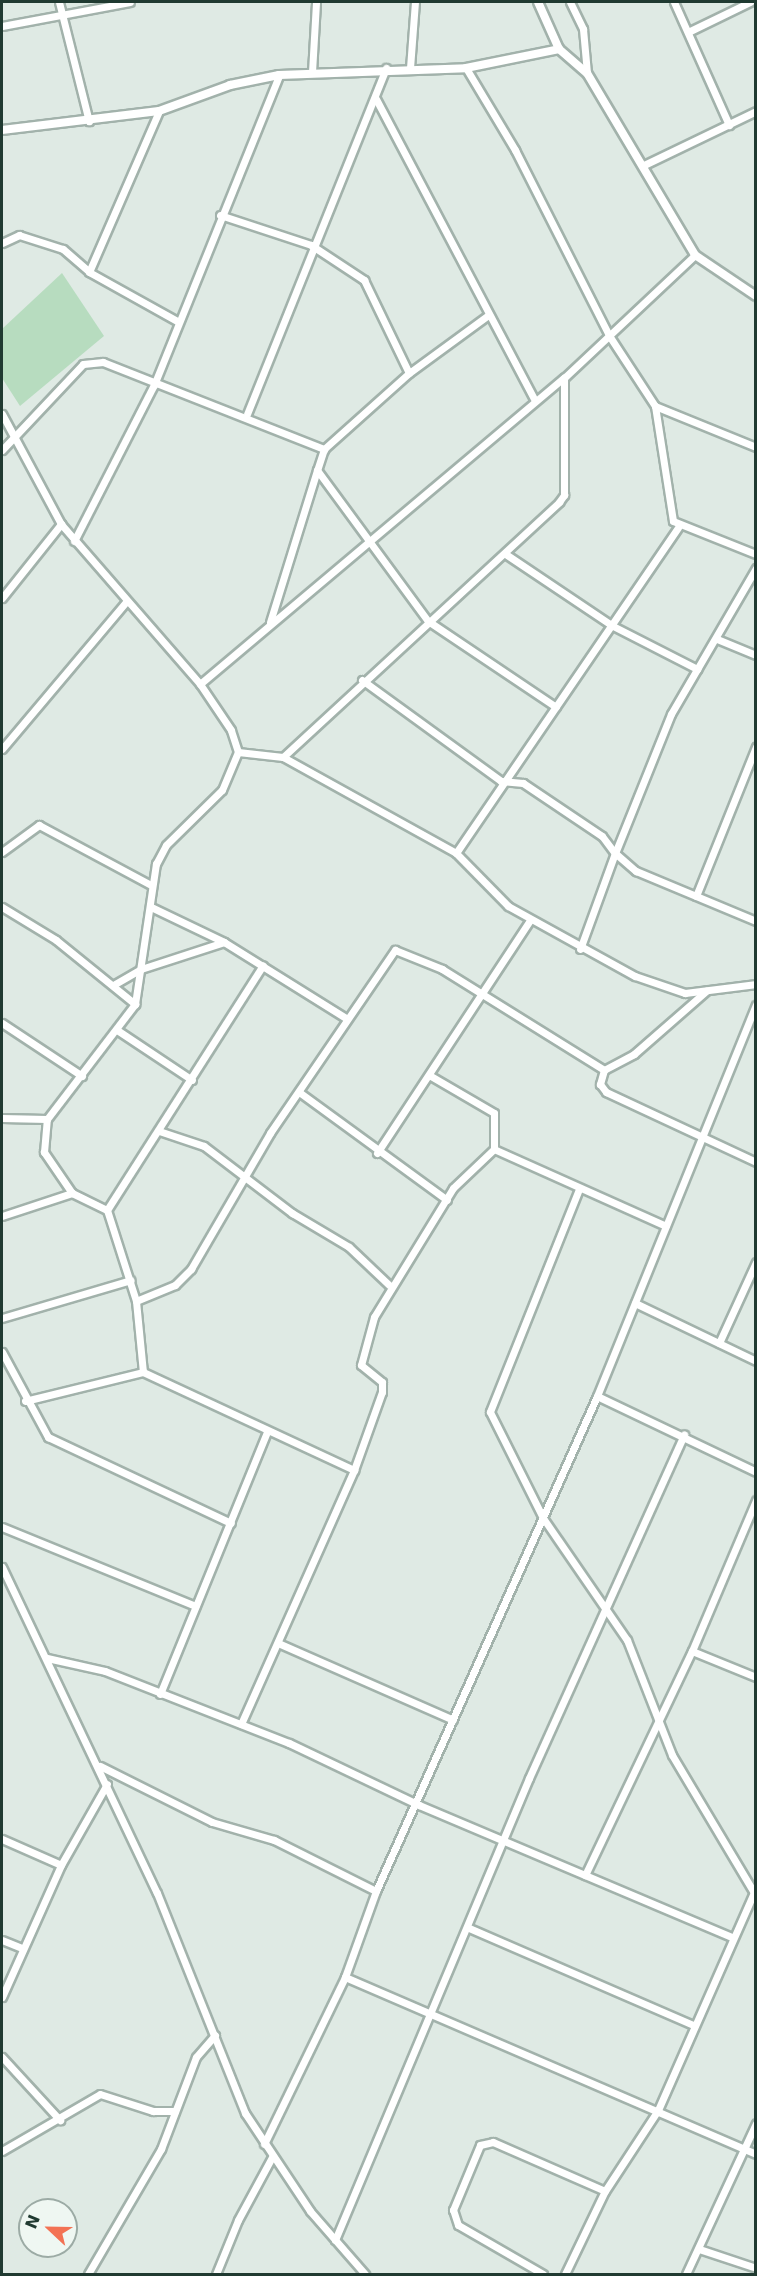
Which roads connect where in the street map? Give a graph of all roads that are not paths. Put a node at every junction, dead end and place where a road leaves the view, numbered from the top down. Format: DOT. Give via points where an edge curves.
graph roads {
  1 [pos="59,2"];
  2 [pos="130,2"];
  3 [pos="316,2"];
  4 [pos="415,2"];
  5 [pos="538,2"];
  6 [pos="570,2"];
  7 [pos="674,2"];
  8 [pos="750,2"];
  9 [pos="63,17"];
  10 [pos="2,26"];
  11 [pos="688,32"];
  12 [pos="559,49"];
  13 [pos="386,68"];
  14 [pos="410,68"];
  15 [pos="466,68"];
  16 [pos="312,72"];
  17 [pos="587,73"];
  18 [pos="279,75"];
  19 [pos="376,99"];
  20 [pos="159,111"];
  21 [pos="756,111"];
  22 [pos="89,121"];
  23 [pos="729,125"];
  24 [pos="2,130"];
  25 [pos="644,165"];
  26 [pos="220,215"];
  27 [pos="2,243"];
  28 [pos="311,245"];
  29 [pos="695,255"];
  30 [pos="89,272"];
  31 [pos="756,296"];
  32 [pos="488,316"];
  33 [pos="177,321"];
  34 [pos="610,337"];
  35 [pos="409,373"];
  36 [pos="564,378"];
  37 [pos="154,386"];
  38 [pos="535,400"];
  39 [pos="656,406"];
  40 [pos="2,414"];
  41 [pos="247,414"];
  42 [pos="12,436"];
  43 [pos="756,447"];
  44 [pos="324,449"];
  45 [pos="2,450"];
  46 [pos="317,470"];
  47 [pos="61,524"];
  48 [pos="678,526"];
  49 [pos="74,541"];
  50 [pos="368,541"];
  51 [pos="756,554"];
  52 [pos="507,555"];
  53 [pos="756,568"];
  54 [pos="2,598"];
  55 [pos="125,603"];
  56 [pos="428,621"];
  57 [pos="270,623"];
  58 [pos="611,625"];
  59 [pos="717,639"];
  60 [pos="756,655"];
  61 [pos="697,669"];
  62 [pos="362,680"];
  63 [pos="200,684"];
  64 [pos="556,708"];
  65 [pos="756,747"];
  66 [pos="2,748"];
  67 [pos="238,752"];
  68 [pos="283,757"];
  69 [pos="501,781"];
  70 [pos="2,852"];
  71 [pos="456,853"];
  72 [pos="615,854"];
  73 [pos="151,885"];
  74 [pos="696,896"];
  75 [pos="2,907"];
  76 [pos="151,907"];
  77 [pos="530,920"];
  78 [pos="756,921"];
  79 [pos="224,942"];
  80 [pos="580,949"];
  81 [pos="263,965"];
  82 [pos="141,969"];
  83 [pos="115,984"];
  84 [pos="756,984"];
  85 [pos="706,991"];
  86 [pos="482,995"];
  87 [pos="135,1004"];
  88 [pos="756,1005"];
  89 [pos="347,1019"];
  90 [pos="2,1023"];
  91 [pos="117,1030"];
  92 [pos="603,1070"];
  93 [pos="429,1075"];
  94 [pos="82,1076"];
  95 [pos="192,1080"];
  96 [pos="299,1092"];
  97 [pos="2,1118"];
  98 [pos="47,1119"];
  99 [pos="159,1131"];
  100 [pos="700,1140"];
  101 [pos="494,1149"];
  102 [pos="377,1153"];
  103 [pos="756,1162"];
  104 [pos="244,1173"];
  105 [pos="579,1189"];
  106 [pos="72,1193"];
  107 [pos="447,1200"];
  108 [pos="107,1210"];
  109 [pos="2,1216"];
  110 [pos="666,1226"];
  111 [pos="756,1262"];
  112 [pos="131,1280"];
  113 [pos="389,1285"];
  114 [pos="136,1301"];
  115 [pos="635,1303"];
  116 [pos="2,1318"];
  117 [pos="718,1343"];
  118 [pos="2,1352"];
  119 [pos="756,1361"];
  120 [pos="143,1372"];
  121 [pos="597,1396"];
  122 [pos="25,1401"];
  123 [pos="267,1432"];
  124 [pos="684,1434"];
  125 [pos="354,1470"];
  126 [pos="756,1472"];
  127 [pos="756,1500"];
  128 [pos="543,1518"];
  129 [pos="231,1523"];
  130 [pos="2,1527"];
  131 [pos="2,1567"];
  132 [pos="196,1606"];
  133 [pos="609,1610"];
  134 [pos="278,1644"];
  135 [pos="692,1651"];
  136 [pos="47,1658"];
  137 [pos="756,1677"];
  138 [pos="160,1694"];
  139 [pos="658,1718"];
  140 [pos="453,1720"];
  141 [pos="241,1724"];
  142 [pos="100,1767"];
  143 [pos="108,1784"];
  144 [pos="419,1805"];
  145 [pos="2,1839"];
  146 [pos="506,1840"];
  147 [pos="61,1865"];
  148 [pos="585,1875"];
  149 [pos="376,1891"];
  150 [pos="755,1893"];
  151 [pos="469,1928"];
  152 [pos="732,1937"];
  153 [pos="2,1940"];
  154 [pos="22,1948"];
  155 [pos="345,1977"];
  156 [pos="2,1998"];
  157 [pos="434,2012"];
  158 [pos="693,2025"];
  159 [pos="215,2035"];
  160 [pos="2,2057"];
  161 [pos="658,2110"];
  162 [pos="175,2111"];
  163 [pos="60,2120"];
  164 [pos="756,2123"];
  165 [pos="264,2144"];
  166 [pos="744,2150"];
  167 [pos="2,2151"];
  168 [pos="756,2154"];
  169 [pos="272,2157"];
  170 [pos="605,2191"];
  171 [pos="335,2240"];
  172 [pos="699,2249"];
  173 [pos="756,2268"];
  174 [pos="88,2274"];
  175 [pos="216,2274"];
  176 [pos="365,2274"];
  177 [pos="543,2274"];
  178 [pos="565,2274"];
  179 [pos="686,2274"];
  1 -- 9 [label="street"];
  2 -- 9 [label="street"];
  3 -- 16 [label="street"];
  4 -- 14 [label="street"];
  5 -- 12 [label="street"];
  6 -- 17 [label="street" via="583,29"];
  7 -- 11 [label="street"];
  8 -- 11 [label="street"];
  9 -- 10 [label="street"];
  9 -- 22 [label="street"];
  11 -- 23 [label="street"];
  12 -- 15 [label="street"];
  12 -- 17 [label="street"];
  13 -- 14 [label="street"];
  13 -- 16 [label="street"];
  13 -- 19 [label="street"];
  14 -- 15 [label="street"];
  15 -- 34 [label="street" via="516,150"];
  16 -- 18 [label="street"];
  17 -- 25 [label="street"];
  18 -- 20 [label="street" via="230,84"];
  18 -- 26 [label="street"];
  19 -- 28 [label="street"];
  19 -- 32 [label="street"];
  20 -- 22 [label="street"];
  20 -- 30 [label="street"];
  21 -- 23 [label="street"];
  22 -- 24 [label="street"];
  23 -- 25 [label="street"];
  25 -- 29 [label="street"];
  26 -- 28 [label="street"];
  26 -- 33 [label="street"];
  27 -- 30 [label="street" via="29,237 66,250"];
  28 -- 35 [label="street" via="364,280"];
  28 -- 41 [label="street"];
  29 -- 31 [label="street"];
  29 -- 34 [label="street"];
  30 -- 33 [label="street"];
  32 -- 35 [label="street"];
  32 -- 38 [label="street"];
  33 -- 37 [label="street"];
  34 -- 36 [label="street"];
  34 -- 39 [label="street"];
  35 -- 44 [label="street"];
  36 -- 38 [label="street"];
  36 -- 52 [label="street" via="564,495"];
  37 -- 41 [label="street"];
  37 -- 42 [label="street" via="103,362 83,364"];
  37 -- 49 [label="street"];
  38 -- 50 [label="street"];
  39 -- 43 [label="street"];
  39 -- 48 [label="street" via="665,492"];
  40 -- 42 [label="street"];
  41 -- 44 [label="street"];
  42 -- 45 [label="street"];
  42 -- 47 [label="street"];
  44 -- 46 [label="street"];
  46 -- 50 [label="street"];
  46 -- 57 [label="street"];
  47 -- 49 [label="street"];
  47 -- 54 [label="street"];
  48 -- 51 [label="street"];
  48 -- 58 [label="street"];
  49 -- 55 [label="street"];
  50 -- 56 [label="street"];
  50 -- 57 [label="street"];
  52 -- 56 [label="street"];
  52 -- 58 [label="street"];
  53 -- 59 [label="street"];
  55 -- 63 [label="street"];
  55 -- 66 [label="street"];
  56 -- 62 [label="street"];
  56 -- 64 [label="street"];
  57 -- 63 [label="street"];
  58 -- 61 [label="street"];
  58 -- 64 [label="street"];
  59 -- 60 [label="street"];
  59 -- 61 [label="street"];
  61 -- 72 [label="street" via="666,725"];
  62 -- 68 [label="street"];
  62 -- 69 [label="street"];
  63 -- 67 [label="street" via="231,730"];
  64 -- 69 [label="street"];
  65 -- 74 [label="street"];
  67 -- 68 [label="street"];
  67 -- 73 [label="street" via="222,790 166,845"];
  68 -- 71 [label="street"];
  69 -- 71 [label="street"];
  69 -- 72 [label="street" via="523,783 602,836"];
  70 -- 73 [label="street" via="39,825"];
  71 -- 77 [label="street" via="500,899"];
  72 -- 74 [label="street" via="636,872"];
  72 -- 80 [label="street"];
  73 -- 76 [label="street"];
  74 -- 78 [label="street"];
  75 -- 83 [label="street"];
  76 -- 79 [label="street"];
  76 -- 82 [label="street"];
  77 -- 80 [label="street"];
  77 -- 86 [label="street"];
  79 -- 81 [label="street"];
  79 -- 82 [label="street"];
  80 -- 85 [label="street" via="679,992"];
  81 -- 89 [label="street"];
  81 -- 95 [label="street"];
  82 -- 83 [label="street"];
  82 -- 87 [label="street"];
  83 -- 87 [label="street"];
  84 -- 85 [label="street"];
  85 -- 92 [label="street" via="634,1054"];
  86 -- 89 [label="street" via="400,948 390,954"];
  86 -- 92 [label="street"];
  86 -- 93 [label="street"];
  87 -- 91 [label="street"];
  88 -- 100 [label="street"];
  89 -- 96 [label="street"];
  90 -- 94 [label="street"];
  91 -- 94 [label="street"];
  91 -- 95 [label="street"];
  92 -- 100 [label="street" via="600,1084 606,1092"];
  93 -- 101 [label="street" via="494,1113"];
  93 -- 102 [label="street"];
  94 -- 98 [label="street"];
  95 -- 99 [label="street"];
  96 -- 102 [label="street"];
  96 -- 104 [label="street"];
  97 -- 98 [label="street"];
  98 -- 106 [label="street" via="44,1152"];
  99 -- 104 [label="street" via="204,1146"];
  99 -- 108 [label="street"];
  100 -- 103 [label="street"];
  100 -- 110 [label="street"];
  101 -- 105 [label="street"];
  101 -- 107 [label="street"];
  102 -- 107 [label="street"];
  104 -- 113 [label="street" via="292,1213 349,1247"];
  104 -- 114 [label="street" via="191,1269 175,1285"];
  105 -- 110 [label="street"];
  105 -- 128 [label="street" via="490,1408"];
  106 -- 108 [label="street"];
  106 -- 109 [label="street"];
  107 -- 113 [label="street"];
  108 -- 112 [label="street"];
  110 -- 115 [label="street"];
  111 -- 117 [label="street"];
  112 -- 114 [label="street"];
  112 -- 116 [label="street"];
  113 -- 125 [label="street" via="361,1365 384,1385"];
  114 -- 120 [label="street"];
  115 -- 117 [label="street"];
  115 -- 121 [label="street"];
  117 -- 119 [label="street"];
  118 -- 122 [label="street"];
  120 -- 122 [label="street"];
  120 -- 123 [label="street"];
  121 -- 124 [label="street"];
  121 -- 128 [label="street"];
  122 -- 129 [label="street" via="44,1432 57,1442"];
  123 -- 125 [label="street"];
  123 -- 129 [label="street"];
  124 -- 126 [label="street"];
  124 -- 133 [label="street"];
  125 -- 134 [label="street"];
  127 -- 135 [label="street"];
  128 -- 133 [label="street"];
  128 -- 140 [label="street"];
  129 -- 132 [label="street"];
  130 -- 132 [label="street"];
  131 -- 136 [label="street"];
  132 -- 138 [label="street"];
  133 -- 139 [label="street"];
  133 -- 146 [label="street"];
  134 -- 140 [label="street"];
  134 -- 141 [label="street"];
  135 -- 137 [label="street"];
  135 -- 139 [label="street"];
  136 -- 138 [label="street" via="105,1671"];
  136 -- 142 [label="street"];
  138 -- 141 [label="street"];
  139 -- 148 [label="street"];
  139 -- 150 [label="street" via="672,1755"];
  140 -- 144 [label="street"];
  141 -- 144 [label="street"];
  142 -- 143 [label="street"];
  142 -- 149 [label="street" via="212,1822 274,1840"];
  143 -- 147 [label="street"];
  143 -- 159 [label="street"];
  144 -- 146 [label="street"];
  144 -- 149 [label="street"];
  145 -- 147 [label="street"];
  146 -- 148 [label="street"];
  146 -- 151 [label="street"];
  147 -- 154 [label="street"];
  148 -- 152 [label="street"];
  149 -- 155 [label="street"];
  150 -- 152 [label="street"];
  151 -- 157 [label="street"];
  151 -- 158 [label="street"];
  152 -- 158 [label="street"];
  153 -- 154 [label="street"];
  154 -- 156 [label="street"];
  155 -- 157 [label="street"];
  155 -- 165 [label="street"];
  157 -- 161 [label="street"];
  157 -- 171 [label="street"];
  158 -- 161 [label="street"];
  159 -- 162 [label="street" via="196,2057"];
  159 -- 165 [label="street" via="237,2096"];
  160 -- 163 [label="street"];
  161 -- 166 [label="street"];
  161 -- 170 [label="street"];
  162 -- 163 [label="street" via="153,2111 100,2094"];
  162 -- 174 [label="street" via="160,2149"];
  163 -- 167 [label="street"];
  164 -- 166 [label="street"];
  165 -- 169 [label="street"];
  166 -- 168 [label="street"];
  166 -- 172 [label="street"];
  169 -- 171 [label="street"];
  169 -- 175 [label="street" via="229,2239"];
  170 -- 177 [label="street" via="493,2142 480,2145 453,2210 458,2225"];
  170 -- 178 [label="street"];
  171 -- 176 [label="street"];
  172 -- 173 [label="street"];
  172 -- 179 [label="street"];
}
